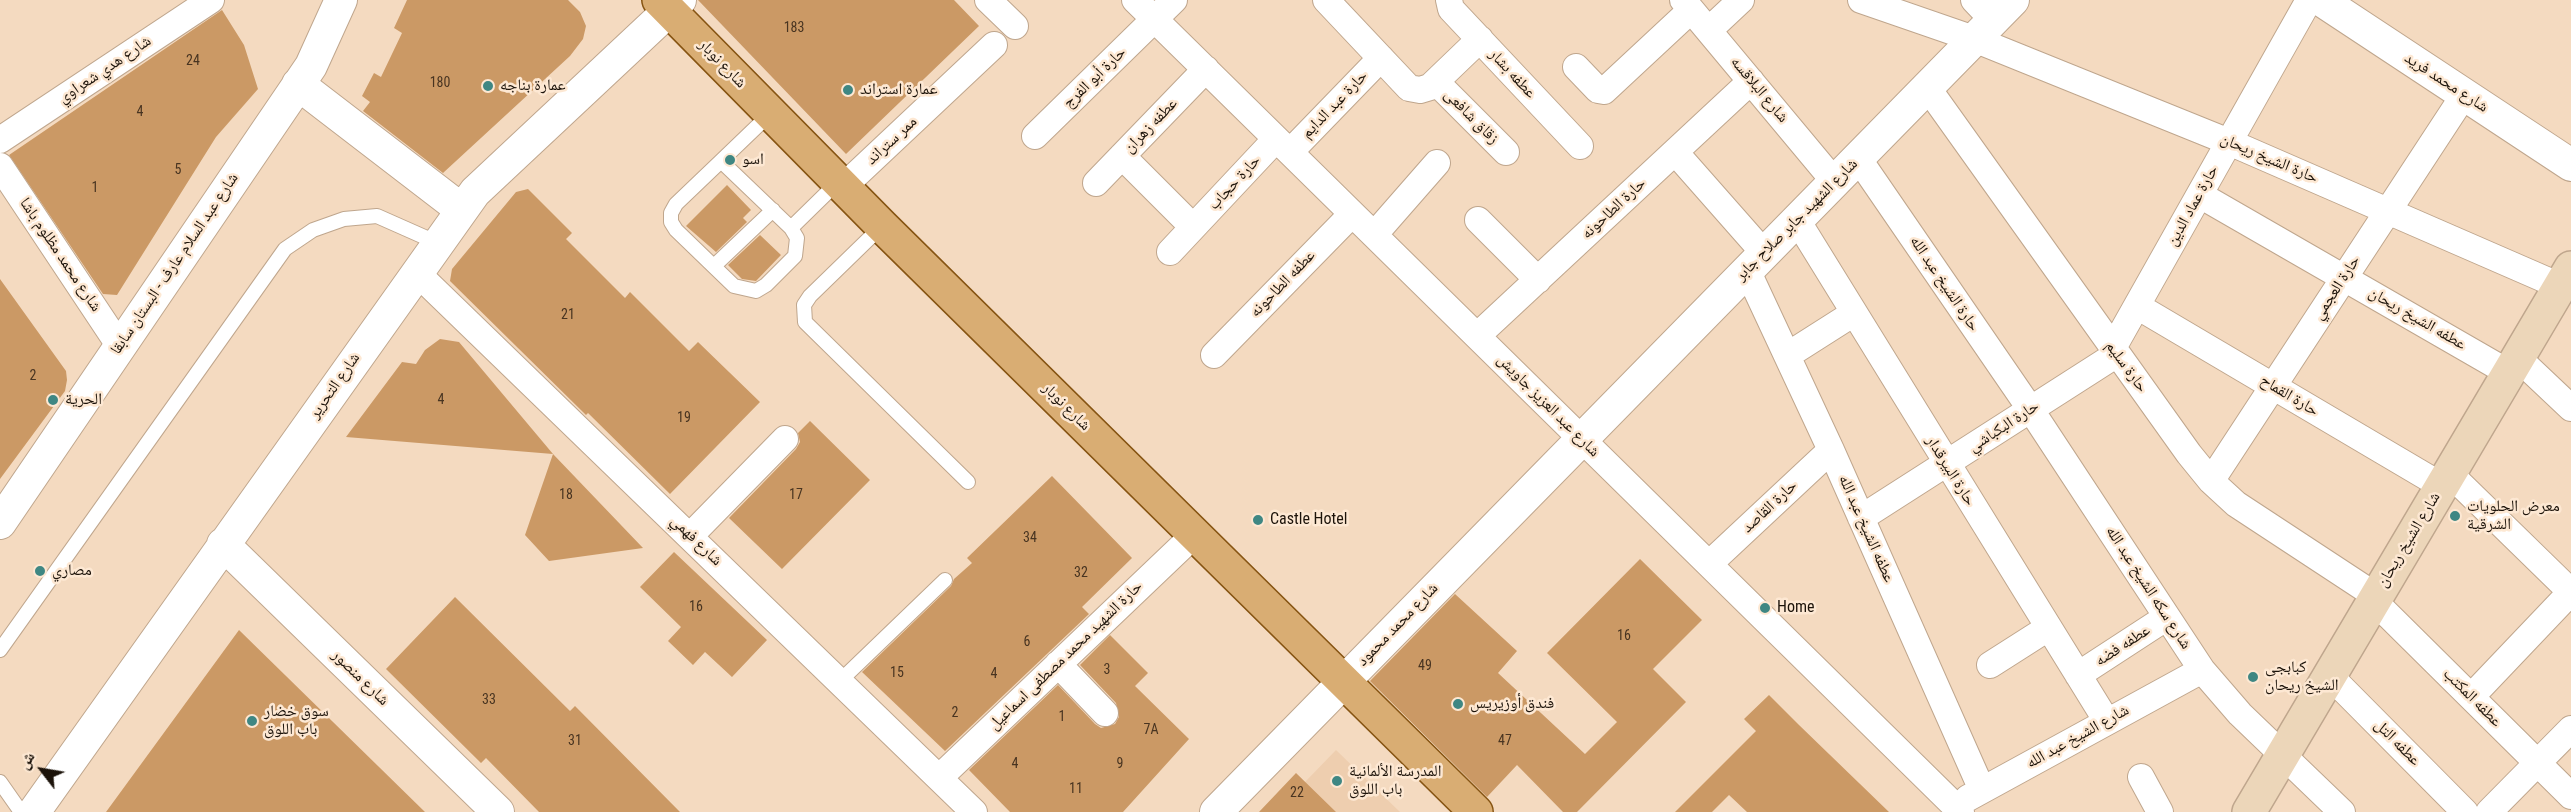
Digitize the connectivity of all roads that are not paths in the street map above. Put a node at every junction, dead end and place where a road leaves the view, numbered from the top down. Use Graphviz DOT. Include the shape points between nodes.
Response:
graph roads {
  1 [pos="211,0"];
  2 [pos="341,0"];
  3 [pos="988,0"];
  4 [pos="1135,0"];
  5 [pos="1174,0"];
  6 [pos="1326,0"];
  7 [pos="1449,0"];
  8 [pos="1741,0"];
  9 [pos="1861,0"];
  10 [pos="2309,0"];
  11 [pos="2321,0"];
  12 [pos="670,3"];
  13 [pos="1687,5"];
  14 [pos="1989,15"];
  15 [pos="1155,19"];
  16 [pos="1015,26"];
  17 [pos="1709,30"];
  18 [pos="1479,39"];
  19 [pos="994,45"];
  20 [pos="1381,58"];
  21 [pos="1576,67"];
  22 [pos="1206,69"];
  23 [pos="1751,81"];
  24 [pos="1436,82"];
  25 [pos="298,84"];
  26 [pos="1927,87"];
  27 [pos="2464,95"];
  28 [pos="771,113"];
  29 [pos="1035,136"];
  30 [pos="0,140"];
  31 [pos="2229,142"];
  32 [pos="1283,146"];
  33 [pos="1580,146"];
  34 [pos="1506,152"];
  35 [pos="1675,152"];
  36 [pos="1122,156"];
  37 [pos="1858,158"];
  38 [pos="721,161"];
  39 [pos="1437,163"];
  40 [pos="2571,165"];
  41 [pos="0,166"];
  42 [pos="1834,181"];
  43 [pos="1096,183"];
  44 [pos="840,184"];
  45 [pos="2200,195"];
  46 [pos="462,210"];
  47 [pos="773,210"];
  48 [pos="2388,211"];
  49 [pos="1352,214"];
  50 [pos="1478,220"];
  51 [pos="1797,220"];
  52 [pos="882,226"];
  53 [pos="1193,227"];
  54 [pos="791,228"];
  55 [pos="1374,235"];
  56 [pos="438,243"];
  57 [pos="1170,252"];
  58 [pos="1755,262"];
  59 [pos="714,266"];
  60 [pos="416,272"];
  61 [pos="2345,276"];
  62 [pos="2566,277"];
  63 [pos="1538,280"];
  64 [pos="2137,306"];
  65 [pos="1854,313"];
  66 [pos="1477,336"];
  67 [pos="119,345"];
  68 [pos="2115,351"];
  69 [pos="1214,355"];
  70 [pos="1788,355"];
  71 [pos="2513,365"];
  72 [pos="2273,386"];
  73 [pos="2571,408"];
  74 [pos="2031,410"];
  75 [pos="1581,439"];
  76 [pos="785,440"];
  77 [pos="1831,450"];
  78 [pos="1946,465"];
  79 [pos="2445,479"];
  80 [pos="2211,481"];
  81 [pos="968,482"];
  82 [pos="1861,518"];
  83 [pos="0,523"];
  84 [pos="1195,534"];
  85 [pos="691,535"];
  86 [pos="223,544"];
  87 [pos="1709,564"];
  88 [pos="945,580"];
  89 [pos="2571,592"];
  90 [pos="2375,598"];
  91 [pos="2167,617"];
  92 [pos="2048,628"];
  93 [pos="0,650"];
  94 [pos="1058,664"];
  95 [pos="1990,665"];
  96 [pos="2202,670"];
  97 [pos="2078,675"];
  98 [pos="2329,675"];
  99 [pos="841,680"];
  100 [pos="1343,681"];
  101 [pos="2471,697"];
  102 [pos="1104,713"];
  103 [pos="2106,720"];
  104 [pos="2571,729"];
  105 [pos="2282,754"];
  106 [pos="2538,762"];
  107 [pos="2141,777"];
  108 [pos="939,778"];
  109 [pos="0,782"];
  110 [pos="1982,790"];
  111 [pos="2571,796"];
  112 [pos="38,809"];
  113 [pos="1958,809"];
  114 [pos="498,812"];
  115 [pos="974,812"];
  116 [pos="1216,812"];
  117 [pos="1476,812"];
  118 [pos="2160,812"];
  119 [pos="2249,812"];
  120 [pos="2342,812"];
  121 [pos="2465,812"];
  122 [pos="2489,812"];
  1 -- 30 [label="street, شارع هدي شعراوي"];
  2 -- 25 [label="street, شارع عبد السلام عارف - البستان سابقا" via="311,66"];
  3 -- 16 [label="street"];
  4 -- 15 [label="street, شارع عبد العزيز جاويش"];
  5 -- 15 [label="street, حارة أبو الفرج"];
  6 -- 20 [label="street"];
  7 -- 18 [label="street, عطفه بشار" via="1451,9"];
  8 -- 17 [label="street"];
  9 -- 14 [label="street, حارة الشيخ ريحان"];
  10 -- 31 [label="street, حارة عماد الدين"];
  11 -- 27 [label="street, شارع محمد فريد"];
  12 -- 28 [label="main road, شارع نوبار"];
  12 -- 46 [label="street, شارع التحرير" via="499,168"];
  13 -- 17 [label="street, شارع البلاقسه"];
  13 -- 21 [label="street" via="1604,91 1598,90"];
  14 -- 26 [label="street, شارع الشهيد جابر صلاح جابر"];
  14 -- 31 [label="street, حارة الشيخ ريحان"];
  15 -- 22 [label="street, شارع عبد العزيز جاويش"];
  15 -- 29 [label="street, حارة أبو الفرج"];
  17 -- 23 [label="street, شارع البلاقسه"];
  18 -- 24 [label="street"];
  18 -- 33 [label="street, عطفه بشار"];
  19 -- 44 [label="street, ممر ستراند"];
  20 -- 24 [label="street" via="1409,88 1420,90"];
  20 -- 32 [label="street, حارة عبد الدايم"];
  22 -- 32 [label="street, شارع عبد العزيز جاويش"];
  22 -- 36 [label="street, عطفه زهران"];
  23 -- 35 [label="street, حارة الطاحونه"];
  23 -- 42 [label="street, شارع البلاقسه"];
  24 -- 34 [label="street, زقاق شافعى"];
  25 -- 46 [label="street"];
  25 -- 67 [label="street, شارع عبد السلام عارف - البستان سابقا"];
  26 -- 37 [label="street, شارع الشهيد جابر صلاح جابر"];
  26 -- 68 [label="street, حارة سليم"];
  27 -- 40 [label="street, شارع محمد فريد"];
  27 -- 48 [label="street, حارة العجمي"];
  28 -- 38 [label="lane"];
  28 -- 44 [label="main road, شارع نوبار"];
  31 -- 45 [label="street, حارة عماد الدين"];
  31 -- 48 [label="street, حارة الشيخ ريحان"];
  32 -- 49 [label="street, شارع عبد العزيز جاويش"];
  32 -- 53 [label="street, حارة حجاب"];
  35 -- 58 [label="street, عطفه الشيخ عبد الله"];
  35 -- 63 [label="street, حارة الطاحونه"];
  36 -- 43 [label="street, عطفه زهران"];
  36 -- 53 [label="street"];
  37 -- 42 [label="street, شارع الشهيد جابر صلاح جابر"];
  37 -- 74 [label="street, حارة الشيخ عبد الله"];
  38 -- 47 [label="lane"];
  38 -- 59 [label="lane" via="671,213 676,230"];
  39 -- 55 [label="street"];
  41 -- 67 [label="street, شارع محمد مظلوم باشا"];
  42 -- 51 [label="street, شارع الشهيد جابر صلاح جابر"];
  44 -- 52 [label="main road, شارع نوبار"];
  44 -- 54 [label="lane"];
  45 -- 61 [label="street, عطفه الشيخ ريحان"];
  45 -- 64 [label="street, حارة عماد الدين"];
  46 -- 56 [label="street, شارع التحرير"];
  47 -- 54 [label="lane"];
  47 -- 59 [label="lane"];
  48 -- 61 [label="street, حارة العجمي"];
  48 -- 62 [label="street, حارة الشيخ ريحان"];
  49 -- 55 [label="street, شارع عبد العزيز جاويش"];
  49 -- 69 [label="street, عطفه الطاحونه"];
  50 -- 63 [label="street"];
  51 -- 58 [label="street, شارع الشهيد جابر صلاح جابر"];
  51 -- 65 [label="street, حارة البيرقدار"];
  52 -- 81 [label="lane" via="810,296 804,305 805,322"];
  52 -- 84 [label="main road, شارع نوبار"];
  53 -- 57 [label="street, حارة حجاب"];
  54 -- 59 [label="lane" via="798,246 795,256 756,291 734,286"];
  55 -- 66 [label="street, شارع عبد العزيز جاويش"];
  56 -- 60 [label="street, شارع التحرير"];
  56 -- 93 [label="lane" via="377,216 344,219 313,230 285,249"];
  58 -- 70 [label="street, عطفه الشيخ عبد الله"];
  58 -- 75 [label="street, شارع الشهيد جابر صلاح جابر"];
  60 -- 85 [label="street, شارع فهمي"];
  60 -- 86 [label="street, شارع التحرير"];
  61 -- 71 [label="street, عطفه الشيخ ريحان"];
  61 -- 72 [label="street, حارة العجمي"];
  62 -- 71 [label="main road, شارع الشيخ ريحان"];
  63 -- 66 [label="street, حارة الطاحونه"];
  64 -- 68 [label="street, حارة عماد الدين"];
  64 -- 72 [label="street, حارة القماح"];
  65 -- 70 [label="street"];
  65 -- 78 [label="street, حارة البيرقدار"];
  66 -- 75 [label="street, شارع عبد العزيز جاويش"];
  67 -- 83 [label="street, شارع عبد السلام عارف - البستان سابقا"];
  68 -- 74 [label="street, حارة البكباشي"];
  68 -- 80 [label="street, حارة سليم"];
  70 -- 77 [label="street, عطفه الشيخ عبد الله"];
  71 -- 73 [label="street, عطفه الشيخ ريحان"];
  71 -- 79 [label="main road, شارع الشيخ ريحان"];
  72 -- 79 [label="street, حارة القماح"];
  72 -- 80 [label="street, حارة العجمي"];
  74 -- 78 [label="street, حارة البكباشي"];
  74 -- 91 [label="street, شارع سكه الشيخ عبد الله"];
  75 -- 87 [label="street, شارع عبد العزيز جاويش"];
  75 -- 100 [label="street, شارع محمد محمود"];
  76 -- 85 [label="street"];
  77 -- 82 [label="street, عطفه الشيخ عبد الله"];
  77 -- 87 [label="street, حارة القاصد"];
  78 -- 82 [label="street, حارة البكباشي"];
  78 -- 92 [label="street, حارة البيرقدار"];
  79 -- 89 [label="street, حارة القماح"];
  79 -- 90 [label="main road, شارع الشيخ ريحان"];
  80 -- 90 [label="street, حارة سليم" via="2255,518"];
  82 -- 110 [label="street, عطفه الشيخ عبد الله"];
  84 -- 94 [label="street, حارة الشهيد محمد مصطفى اسماعيل"];
  84 -- 100 [label="main road, شارع نوبار"];
  85 -- 99 [label="street, شارع فهمي"];
  86 -- 112 [label="street, شارع التحرير"];
  86 -- 114 [label="street, شارع منصور"];
  87 -- 113 [label="street, شارع عبد العزيز جاويش"];
  88 -- 99 [label="lane"];
  89 -- 101 [label="street"];
  90 -- 98 [label="main road, شارع الشيخ ريحان"];
  90 -- 101 [label="street, عطفه المكتب"];
  91 -- 96 [label="street, شارع سكه الشيخ عبد الله"];
  91 -- 97 [label="street, عطفه فضه"];
  92 -- 95 [label="street"];
  92 -- 97 [label="street, حارة البيرقدار"];
  94 -- 102 [label="street"];
  94 -- 108 [label="street, حارة الشهيد محمد مصطفى اسماعيل"];
  96 -- 103 [label="street, شارع الشيخ عبد الله"];
  96 -- 105 [label="street, شارع سكه الشيخ عبد الله"];
  97 -- 103 [label="street, حارة البيرقدار"];
  98 -- 105 [label="main road, شارع الشيخ ريحان"];
  98 -- 121 [label="street, عطفه التل"];
  99 -- 108 [label="street, شارع فهمي"];
  100 -- 116 [label="street, شارع محمد محمود"];
  100 -- 117 [label="main road, شارع نوبار"];
  101 -- 106 [label="street, عطفه المكتب"];
  103 -- 110 [label="street, شارع الشيخ عبد الله"];
  104 -- 106 [label="street"];
  105 -- 119 [label="main road, شارع الشيخ ريحان"];
  105 -- 120 [label="street, شارع سكه الشيخ عبد الله"];
  106 -- 111 [label="street, عطفه المكتب"];
  106 -- 122 [label="street"];
  107 -- 118 [label="street"];
  108 -- 115 [label="street, شارع فهمي"];
  109 -- 112 [label="lane"];
  110 -- 113 [label="street, شارع الشيخ عبد الله"];
}
